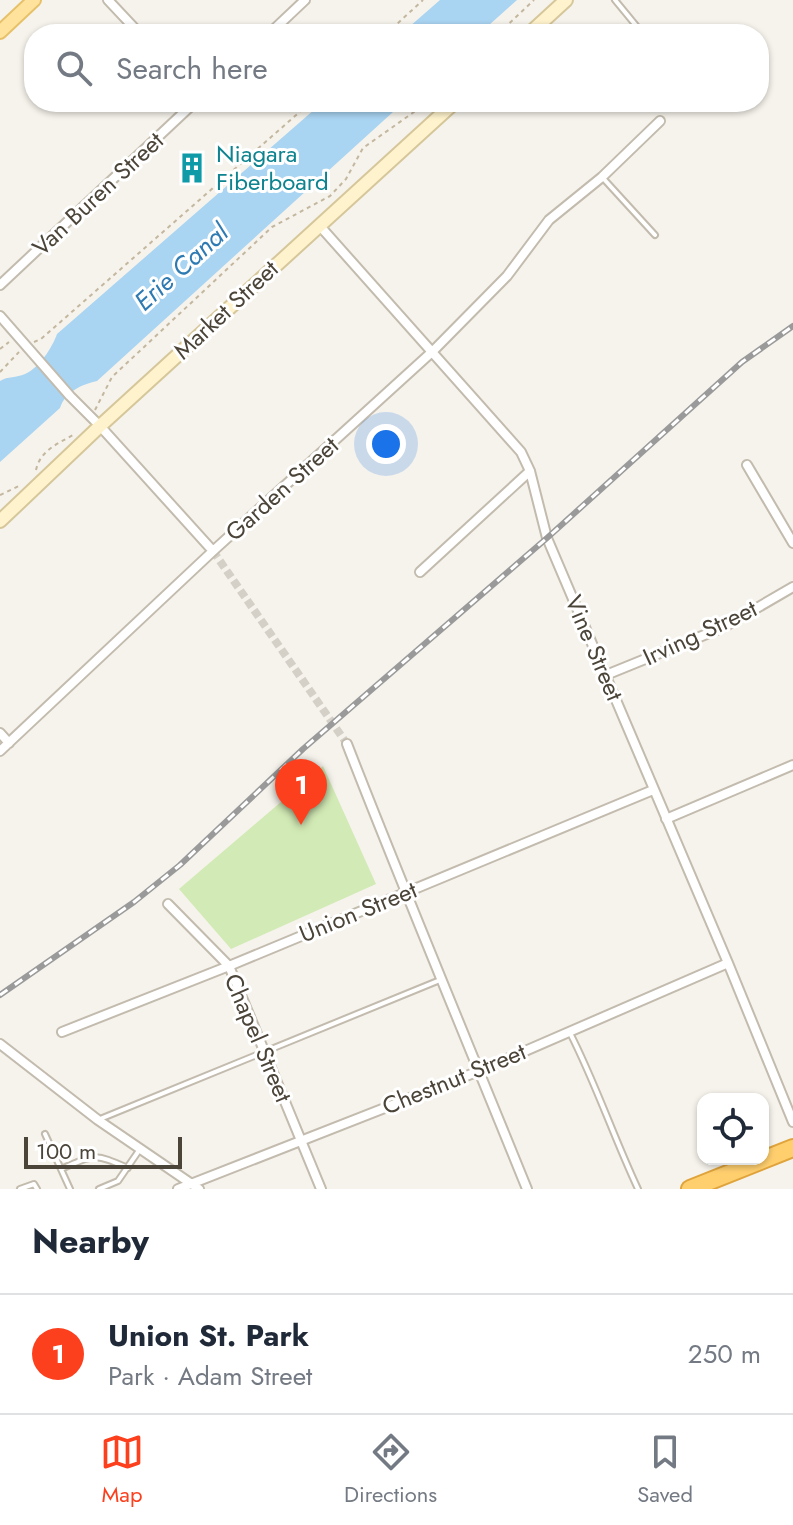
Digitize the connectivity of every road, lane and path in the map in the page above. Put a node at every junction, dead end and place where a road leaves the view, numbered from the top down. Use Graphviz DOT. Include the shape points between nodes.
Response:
graph roads {
  1 [pos="34,0"];
  2 [pos="108,0"];
  3 [pos="305,0"];
  4 [pos="423,0"];
  5 [pos="534,0"];
  6 [pos="566,0"];
  7 [pos="615,0"];
  8 [pos="131,24"];
  9 [pos="280,24"];
  10 [pos="397,24"];
  11 [pos="509,24"];
  12 [pos="541,24"];
  13 [pos="635,24"];
  14 [pos="0,32"];
  15 [pos="184,112"];
  16 [pos="300,112"];
  17 [pos="414,112"];
  18 [pos="444,112"];
  19 [pos="660,121"];
  20 [pos="602,177"];
  21 [pos="319,225"];
  22 [pos="655,235"];
  23 [pos="0,285"];
  24 [pos="0,316"];
  25 [pos="17,337"];
  26 [pos="41,339"];
  27 [pos="26,346"];
  28 [pos="0,349"];
  29 [pos="433,351"];
  30 [pos="0,372"];
  31 [pos="96,421"];
  32 [pos="747,465"];
  33 [pos="530,471"];
  34 [pos="35,473"];
  35 [pos="25,483"];
  36 [pos="0,495"];
  37 [pos="0,521"];
  38 [pos="793,543"];
  39 [pos="213,551"];
  40 [pos="420,572"];
  41 [pos="793,587"];
  42 [pos="606,675"];
  43 [pos="0,733"];
  44 [pos="9,743"];
  45 [pos="347,744"];
  46 [pos="0,751"];
  47 [pos="793,765"];
  48 [pos="653,790"];
  49 [pos="666,819"];
  50 [pos="405,893"];
  51 [pos="168,904"];
  52 [pos="728,963"];
  53 [pos="229,966"];
  54 [pos="442,979"];
  55 [pos="569,1031"];
  56 [pos="62,1032"];
  57 [pos="0,1044"];
  58 [pos="265,1052"];
  59 [pos="479,1071"];
  60 [pos="98,1120"];
  61 [pos="793,1122"];
  62 [pos="45,1134"];
  63 [pos="302,1141"];
  64 [pos="793,1148"];
  65 [pos="140,1149"];
  66 [pos="128,1168"];
  67 [pos="61,1169"];
  68 [pos="195,1186"];
  69 [pos="20,1189"];
  70 [pos="37,1189"];
  71 [pos="70,1189"];
  72 [pos="99,1189"];
  73 [pos="178,1189"];
  74 [pos="321,1189"];
  75 [pos="527,1189"];
  76 [pos="638,1189"];
  77 [pos="690,1189"];
  1 -- 14 [label="main road"];
  2 -- 8 [label="street"];
  3 -- 9 [label="street"];
  4 -- 10 [label="path"];
  5 -- 11 [label="path"];
  6 -- 12 [label="street"];
  7 -- 13 [label="lane"];
  15 -- 23 [label="street, Van Buren Street"];
  16 -- 26 [label="path"];
  17 -- 31 [label="path" via="363,148 330,196 272,227 112,377"];
  18 -- 21 [label="street, Market Street"];
  19 -- 20 [label="street, Garden Street"];
  20 -- 22 [label="lane"];
  20 -- 29 [label="street, Garden Street" via="549,220 507,276"];
  21 -- 29 [label="street, Vine Street"];
  21 -- 31 [label="street, Market Street"];
  24 -- 25 [label="street"];
  25 -- 27 [label="street"];
  25 -- 28 [label="path"];
  27 -- 30 [label="path"];
  27 -- 31 [label="street"];
  29 -- 33 [label="street, Vine Street" via="521,452"];
  29 -- 39 [label="street, Garden Street"];
  31 -- 34 [label="path" via="84,421 81,430 52,447 38,459"];
  31 -- 37 [label="street, Market Street"];
  31 -- 39 [label="street"];
  32 -- 38 [label="street"];
  33 -- 40 [label="street"];
  33 -- 42 [label="street, Vine Street" via="547,538"];
  35 -- 36 [label="path"];
  39 -- 44 [label="street, Garden Street"];
  41 -- 42 [label="street, Irving Street" via="724,627"];
  42 -- 48 [label="street, Vine Street"];
  43 -- 44 [label="street"];
  44 -- 46 [label="street, Garden Street"];
  45 -- 50 [label="street"];
  47 -- 49 [label="street"];
  48 -- 49 [label="street, Vine Street"];
  48 -- 50 [label="street, Union Street"];
  49 -- 52 [label="street, Vine Street"];
  50 -- 53 [label="street, Union Street"];
  50 -- 54 [label="street"];
  51 -- 53 [label="street, Chapel Street"];
  52 -- 55 [label="street, Chestnut Street"];
  52 -- 61 [label="street, Vine Street"];
  53 -- 56 [label="street, Union Street"];
  53 -- 58 [label="street, Chapel Street"];
  54 -- 58 [label="lane"];
  54 -- 59 [label="street"];
  55 -- 59 [label="street, Chestnut Street"];
  55 -- 76 [label="lane"];
  57 -- 60 [label="street"];
  58 -- 60 [label="lane"];
  58 -- 63 [label="street, Chapel Street"];
  59 -- 63 [label="street, Chestnut Street"];
  59 -- 75 [label="street"];
  60 -- 65 [label="street"];
  62 -- 67 [label="lane"];
  63 -- 68 [label="street, Chestnut Street"];
  63 -- 74 [label="street, Chapel Street"];
  64 -- 77 [label="highway"];
  65 -- 66 [label="lane"];
  65 -- 68 [label="street"];
  66 -- 67 [label="lane" via="92,1156"];
  66 -- 72 [label="lane" via="118,1181"];
  67 -- 71 [label="lane"];
  68 -- 73 [label="street, Chestnut Street"];
  69 -- 70 [label="lane" via="34,1184"];
}
